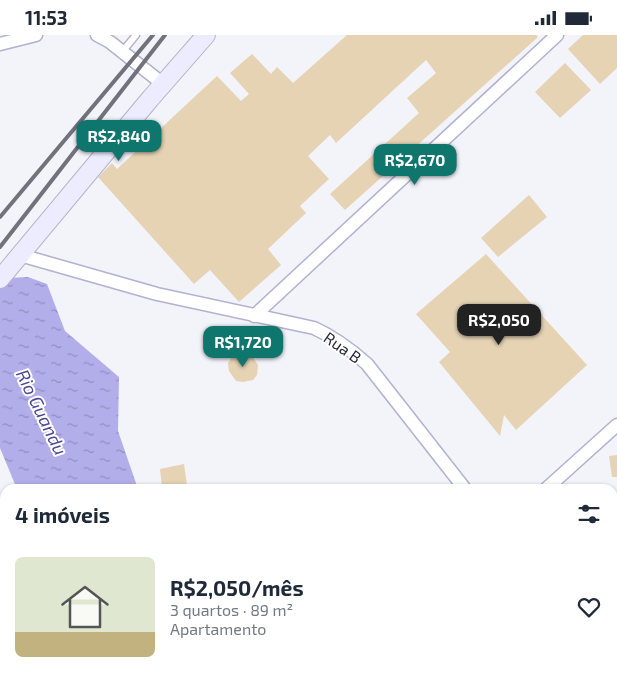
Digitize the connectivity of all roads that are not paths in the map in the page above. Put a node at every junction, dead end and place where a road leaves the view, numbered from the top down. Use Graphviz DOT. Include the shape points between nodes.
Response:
graph roads {
  1 [pos="36,35"];
  2 [pos="97,35"];
  3 [pos="136,35"];
  4 [pos="206,35"];
  5 [pos="557,35"];
  6 [pos="0,44"];
  7 [pos="122,52"];
  8 [pos="163,83"];
  9 [pos="20,255"];
  10 [pos="4,274"];
  11 [pos="254,316"];
  12 [pos="616,426"];
  13 [pos="461,484"];
  14 [pos="552,484"];
  1 -- 6 [label="street"];
  2 -- 7 [label="street"];
  3 -- 7 [label="lane"];
  4 -- 8 [label="street"];
  5 -- 11 [label="street"];
  7 -- 8 [label="street"];
  8 -- 9 [label="street"];
  9 -- 10 [label="street"];
  9 -- 11 [label="street, Rua B" via="157,294"];
  11 -- 13 [label="street, Rua B" via="314,328 349,348 366,364"];
  12 -- 14 [label="street"];
}
